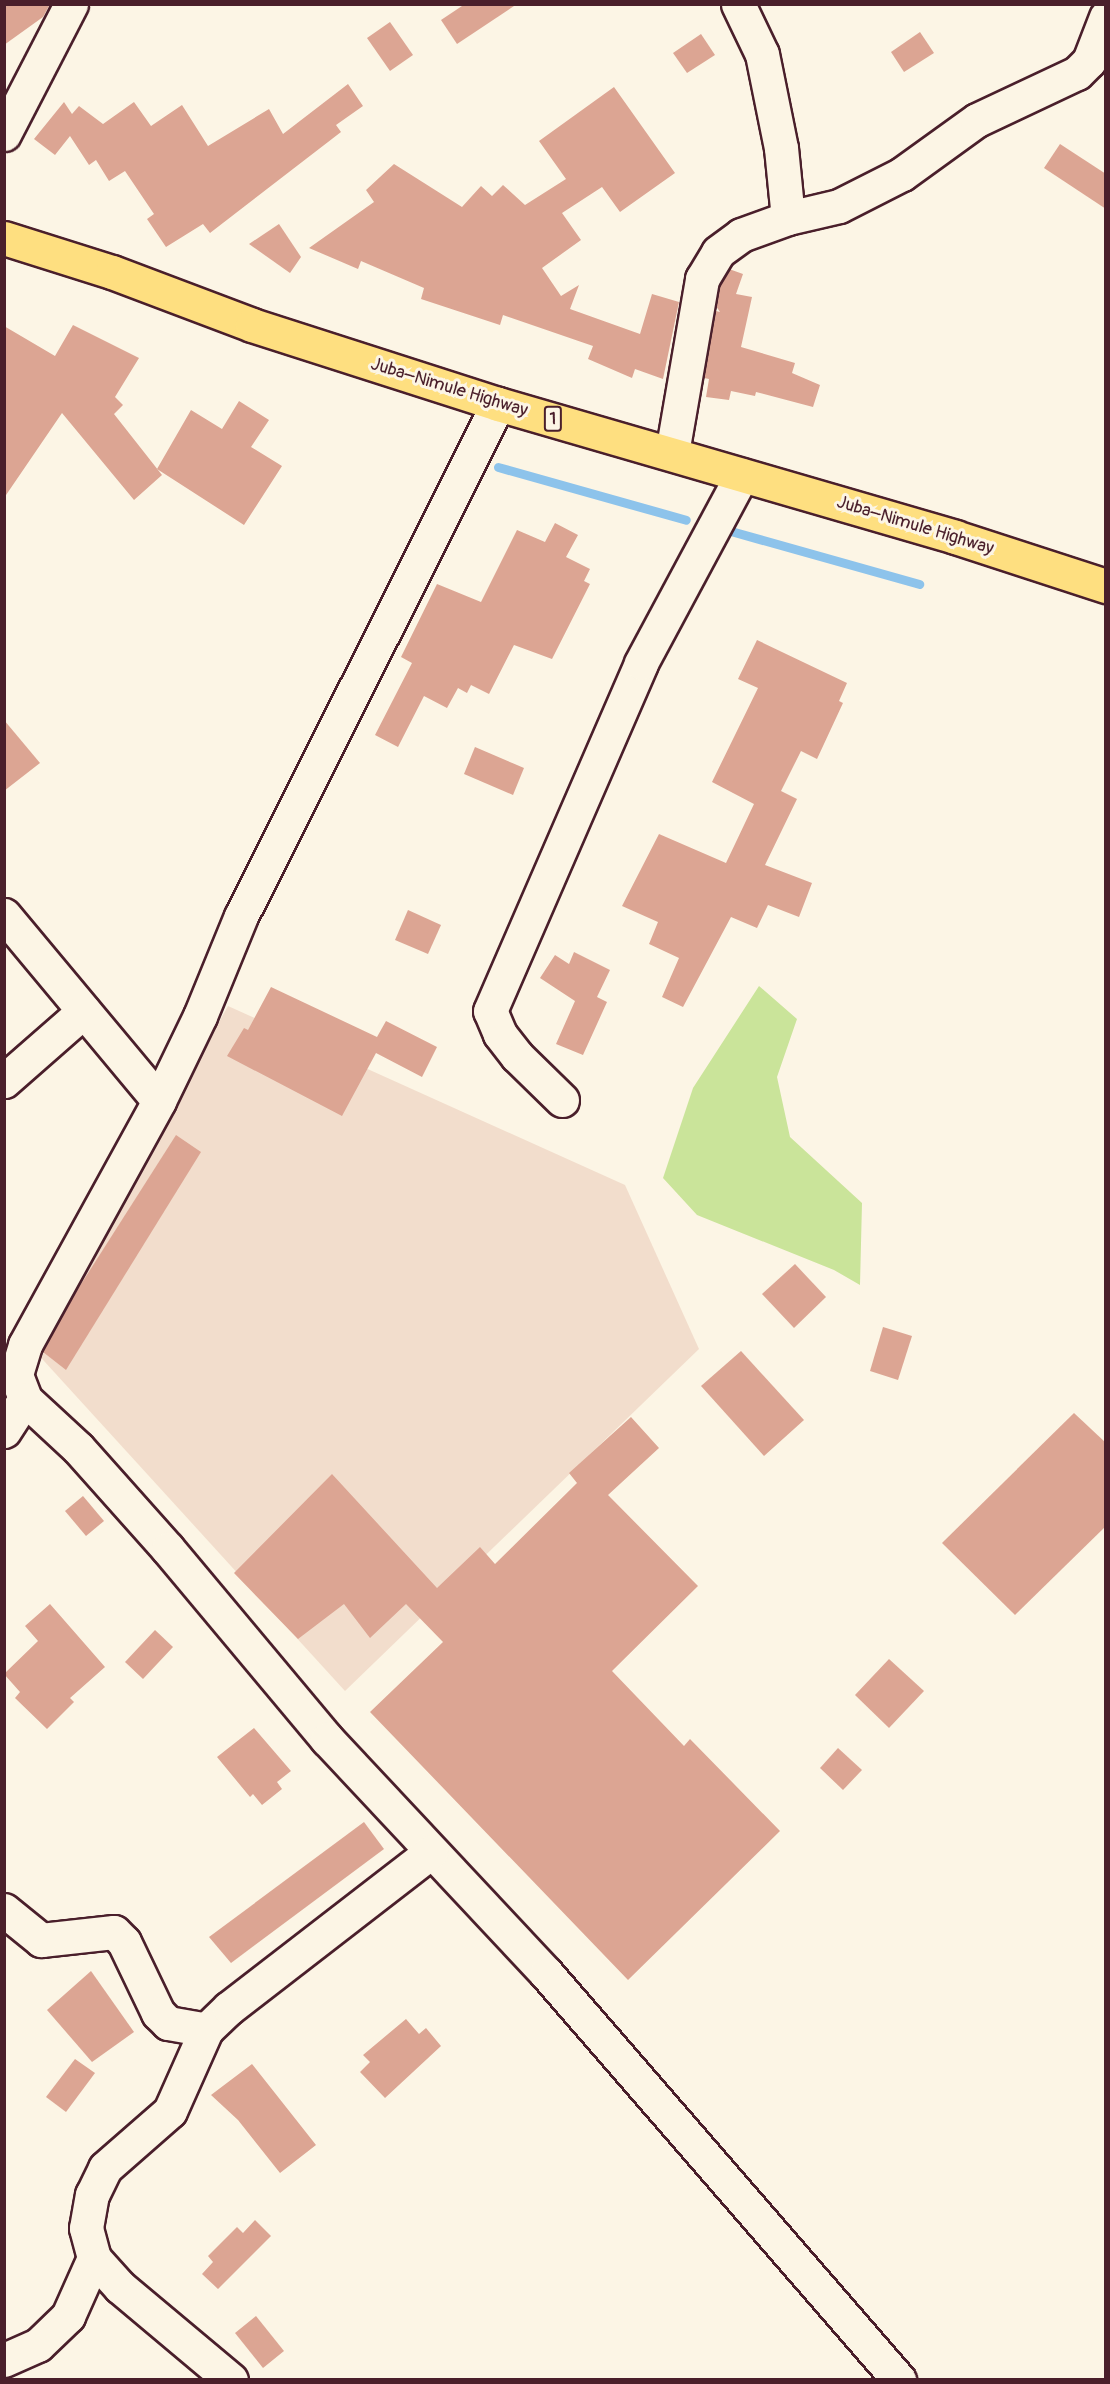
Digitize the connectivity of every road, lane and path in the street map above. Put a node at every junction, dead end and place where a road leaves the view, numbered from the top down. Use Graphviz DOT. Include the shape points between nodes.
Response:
graph roads {
  1 [pos="71,4"];
  2 [pos="738,4"];
  3 [pos="1106,17"];
  4 [pos="4,134"];
  5 [pos="788,218"];
  6 [pos="4,237"];
  7 [pos="498,404"];
  8 [pos="672,453"];
  9 [pos="742,475"];
  10 [pos="1106,586"];
  11 [pos="4,915"];
  12 [pos="84,1011"];
  13 [pos="4,1081"];
  14 [pos="562,1100"];
  15 [pos="159,1101"];
  16 [pos="15,1384"];
  17 [pos="4,1431"];
  18 [pos="431,1852"];
  19 [pos="4,1910"];
  20 [pos="206,2031"];
  21 [pos="94,2258"];
  22 [pos="4,2360"];
  23 [pos="231,2379"];
  24 [pos="898,2379"];
  1 -- 4 [label="street"];
  2 -- 5 [label="street" via="762,54 781,148"];
  3 -- 5 [label="street" via="1089,61 1077,73 977,120 902,174 849,201"];
  5 -- 8 [label="street" via="741,236 718,252 702,279"];
  6 -- 7 [label="main road, Juba–Nimule Highway / 1" via="112,272 252,325"];
  7 -- 8 [label="main road, Juba–Nimule Highway / 1"];
  7 -- 15 [label="street" via="241,916 200,1016"];
  8 -- 9 [label="main road, Juba–Nimule Highway / 1"];
  9 -- 10 [label="main road, Juba–Nimule Highway / 1"];
  9 -- 14 [label="street" via="641,663 537,895 490,1011 500,1034 517,1056"];
  11 -- 12 [label="street"];
  12 -- 13 [label="street"];
  12 -- 15 [label="street"];
  15 -- 16 [label="street" via="25,1345"];
  16 -- 17 [label="street"];
  16 -- 18 [label="street" via="78,1448 327,1739"];
  18 -- 20 [label="street" via="247,1993"];
  18 -- 24 [label="street" via="670,2113"];
  19 -- 20 [label="street" via="40,1940 114,1932 124,1942 158,2013 168,2023"];
  20 -- 21 [label="street" via="170,2111 105,2168 92,2195 86,2228"];
  21 -- 22 [label="street" via="68,2316 38,2344"];
  21 -- 23 [label="street" via="120,2287"];
}
